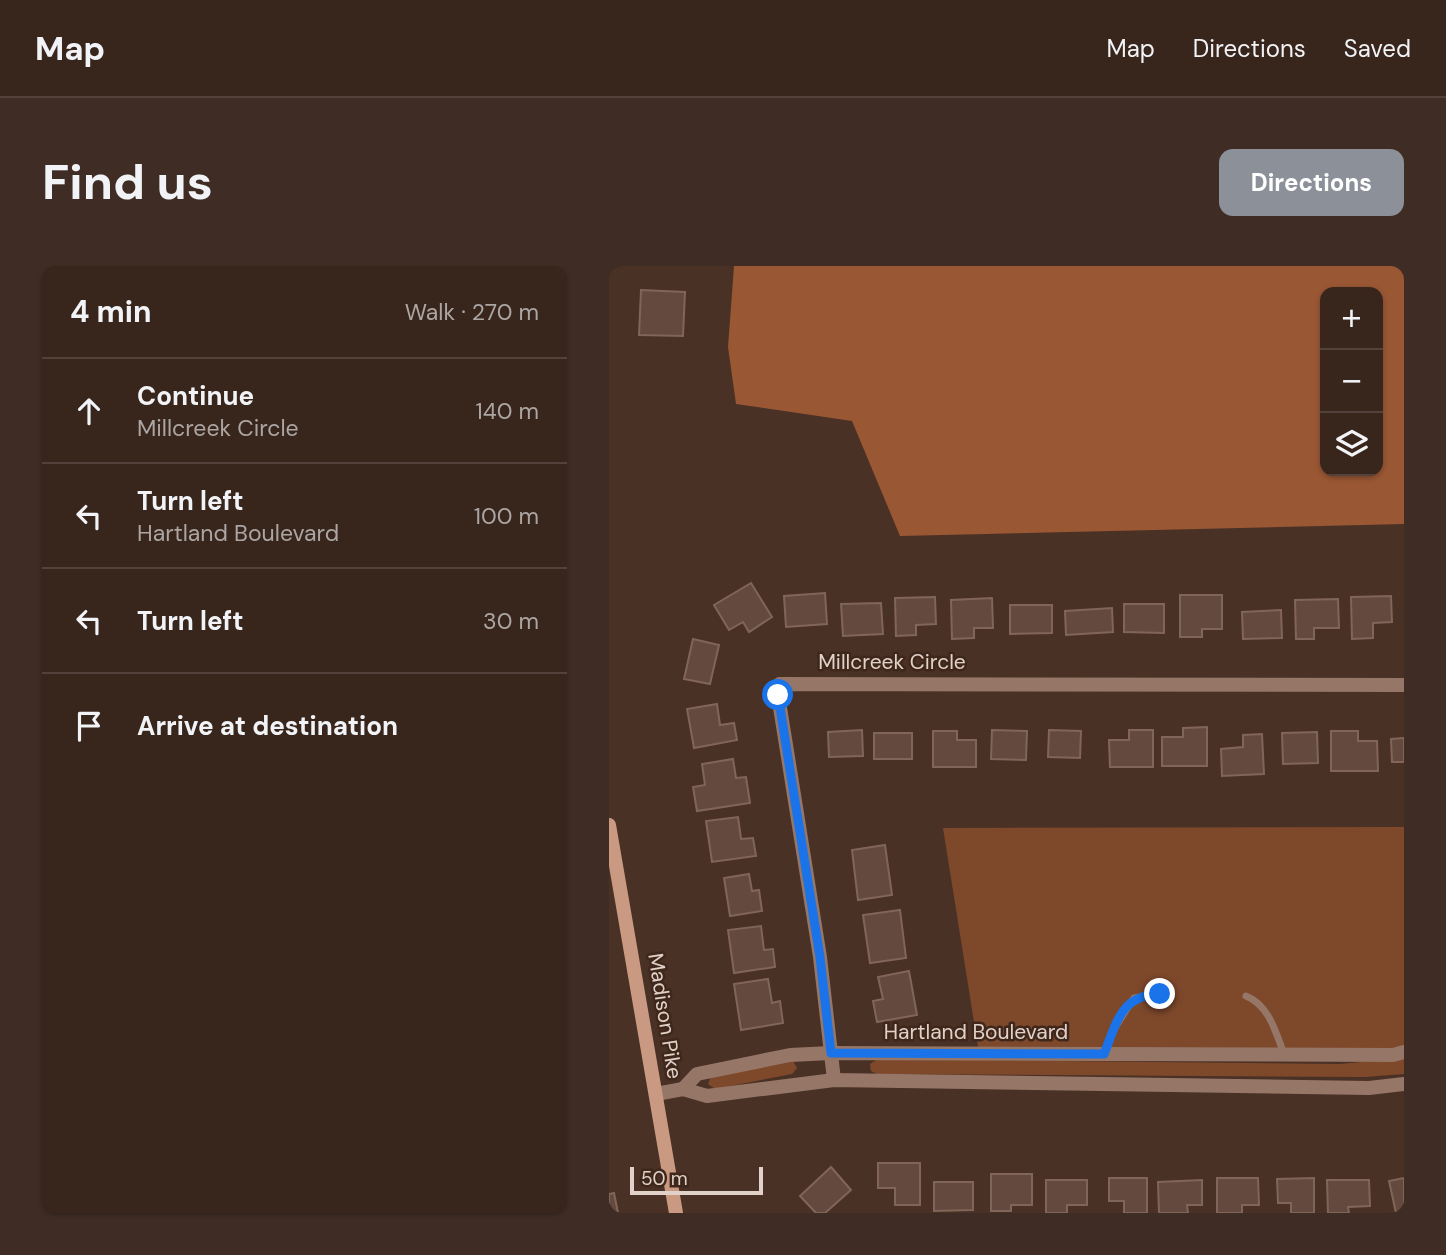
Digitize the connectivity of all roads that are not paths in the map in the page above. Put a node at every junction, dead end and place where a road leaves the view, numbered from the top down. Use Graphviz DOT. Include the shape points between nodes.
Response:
graph roads {
  1 [pos="1404,685"];
  2 [pos="609,825"];
  3 [pos="1160,994"];
  4 [pos="1246,996"];
  5 [pos="1404,1052"];
  6 [pos="831,1053"];
  7 [pos="1104,1054"];
  8 [pos="1284,1054"];
  9 [pos="834,1080"];
  10 [pos="1404,1084"];
  11 [pos="683,1089"];
  12 [pos="656,1094"];
  13 [pos="676,1213"];
  1 -- 6 [label="street, Millcreek Circle" via="780,684"];
  2 -- 12 [label="main road, Madison Pike"];
  3 -- 7 [label="lane" via="1142,995 1128,1006"];
  4 -- 8 [label="lane" via="1258,1002 1270,1019"];
  5 -- 8 [label="street, Hartland Boulevard"];
  6 -- 7 [label="street, Hartland Boulevard"];
  6 -- 9 [label="street, Millcreek Circle"];
  6 -- 11 [label="street, Hartland Boulevard" via="790,1055 697,1074"];
  7 -- 8 [label="street, Hartland Boulevard"];
  9 -- 10 [label="street, Hartland Boulevard" via="1369,1088"];
  9 -- 11 [label="street, Hartland Boulevard" via="707,1096"];
  11 -- 12 [label="street, Hartland Boulevard"];
  12 -- 13 [label="main road, Madison Pike"];
}
